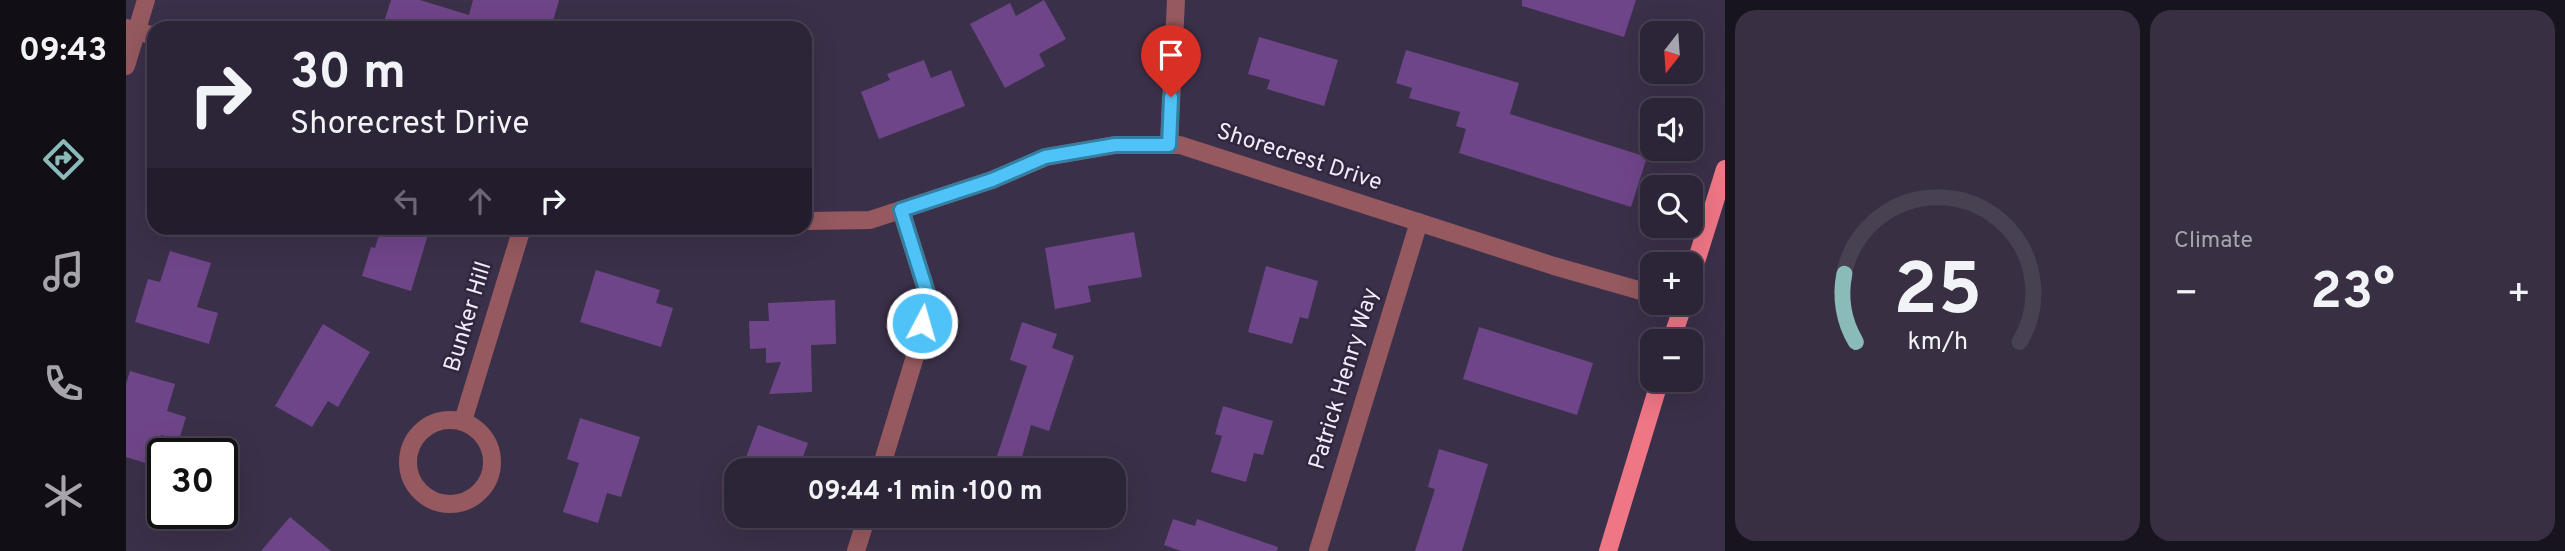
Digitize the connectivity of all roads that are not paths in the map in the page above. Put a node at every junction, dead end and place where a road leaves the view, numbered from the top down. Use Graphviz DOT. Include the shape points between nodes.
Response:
graph roads {
  1 [pos="146,0"];
  2 [pos="1177,0"];
  3 [pos="139,31"];
  4 [pos="126,66"];
  5 [pos="1169,145"];
  6 [pos="1725,169"];
  7 [pos="901,210"];
  8 [pos="812,221"];
  9 [pos="1419,222"];
  10 [pos="520,235"];
  11 [pos="1699,252"];
  12 [pos="1640,291"];
  13 [pos="1656,392"];
  14 [pos="463,421"];
  15 [pos="884,458"];
  16 [pos="863,528"];
  17 [pos="856,551"];
  18 [pos="1318,551"];
  19 [pos="1608,551"];
  1 -- 3 [label="street"];
  2 -- 5 [label="street"];
  3 -- 4 [label="street"];
  5 -- 7 [label="street, Shorecrest Drive" via="1115,145 1045,157"];
  5 -- 9 [label="street, Shorecrest Drive"];
  6 -- 11 [label="main road"];
  7 -- 8 [label="street, Shorecrest Drive" via="870,220"];
  7 -- 15 [label="street" via="928,296 917,350"];
  9 -- 12 [label="street, Shorecrest Drive"];
  9 -- 18 [label="street, Patrick Henry Way"];
  10 -- 14 [label="street, Bunker Hill"];
  13 -- 19 [label="main road"];
  14 -- 14 [label="street" via="449,419 423,429 409,453 412,481 432,500 445,504 472,498 482,489 492,464 485,438"];
  16 -- 17 [label="street"];
}
